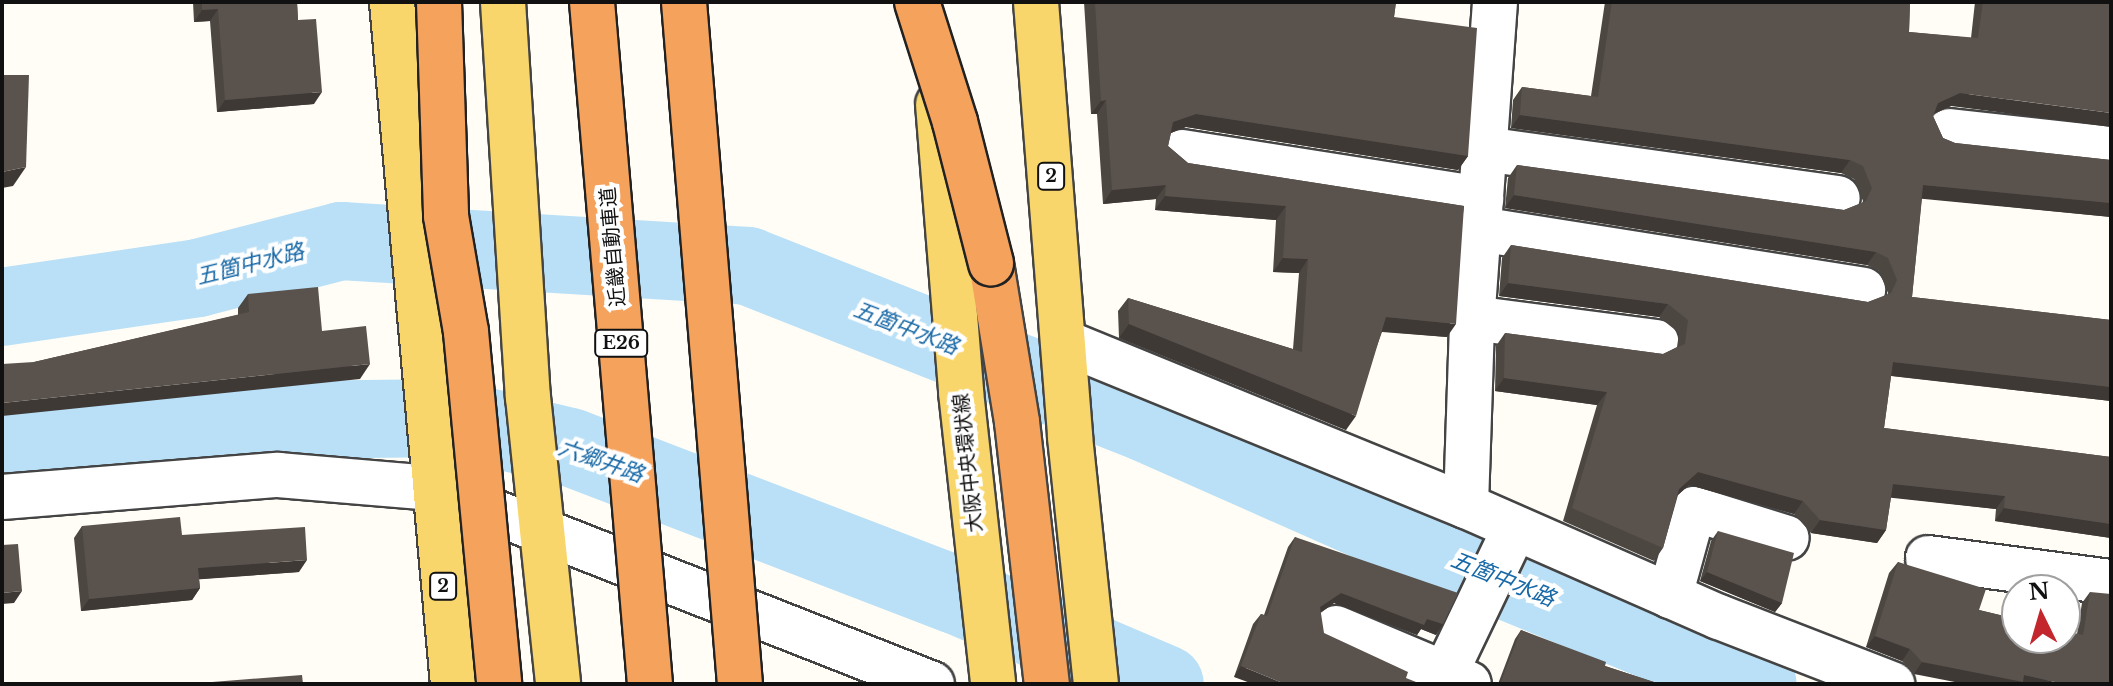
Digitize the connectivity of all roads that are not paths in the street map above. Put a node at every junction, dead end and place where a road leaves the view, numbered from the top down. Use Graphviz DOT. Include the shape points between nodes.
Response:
graph roads {
  1 [pos="392,2"];
  2 [pos="439,2"];
  3 [pos="503,2"];
  4 [pos="592,2"];
  5 [pos="684,2"];
  6 [pos="917,2"];
  7 [pos="930,2"];
  8 [pos="1036,2"];
  9 [pos="1495,2"];
  10 [pos="1949,131"];
  11 [pos="1484,149"];
  12 [pos="2111,149"];
  13 [pos="1182,152"];
  14 [pos="1838,198"];
  15 [pos="1480,214"];
  16 [pos="1863,290"];
  17 [pos="1472,318"];
  18 [pos="1656,342"];
  19 [pos="1064,346"];
  20 [pos="431,471"];
  21 [pos="2,497"];
  22 [pos="1466,506"];
  23 [pos="540,530"];
  24 [pos="1787,538"];
  25 [pos="1508,542"];
  26 [pos="1928,558"];
  27 [pos="2111,582"];
  28 [pos="1670,596"];
  29 [pos="1336,628"];
  30 [pos="991,670"];
  31 [pos="1457,679"];
  32 [pos="453,684"];
  33 [pos="499,684"];
  34 [pos="558,684"];
  35 [pos="650,684"];
  36 [pos="740,684"];
  37 [pos="932,684"];
  38 [pos="1047,684"];
  39 [pos="1096,684"];
  40 [pos="1892,684"];
  1 -- 20 [label="main road, 2"];
  2 -- 33 [label="highway, bridge" via="446,216 466,332"];
  3 -- 23 [label="main road" via="511,184"];
  4 -- 35 [label="highway, 近畿自動車道 / E26, bridge"];
  5 -- 36 [label="highway, bridge"];
  6 -- 38 [label="highway, bridge" via="991,263 1017,422"];
  7 -- 30 [label="main road, 大阪中央環状線" via="961,392"];
  8 -- 19 [label="main road, 2"];
  9 -- 11 [label="street"];
  10 -- 12 [label="street"];
  11 -- 14 [label="street"];
  11 -- 15 [label="street"];
  13 -- 15 [label="street"];
  15 -- 16 [label="street"];
  15 -- 17 [label="street"];
  17 -- 18 [label="street"];
  17 -- 22 [label="street"];
  19 -- 22 [label="street"];
  19 -- 39 [label="main road, 2"];
  20 -- 21 [label="street" via="278,475"];
  20 -- 23 [label="street"];
  20 -- 32 [label="main road, 2"];
  22 -- 25 [label="street"];
  23 -- 34 [label="main road"];
  23 -- 37 [label="street"];
  24 -- 28 [label="street" via="1694,509"];
  25 -- 28 [label="street"];
  25 -- 31 [label="street" via="1479,604"];
  26 -- 27 [label="street"];
  28 -- 40 [label="street"];
  29 -- 31 [label="street"];
}
